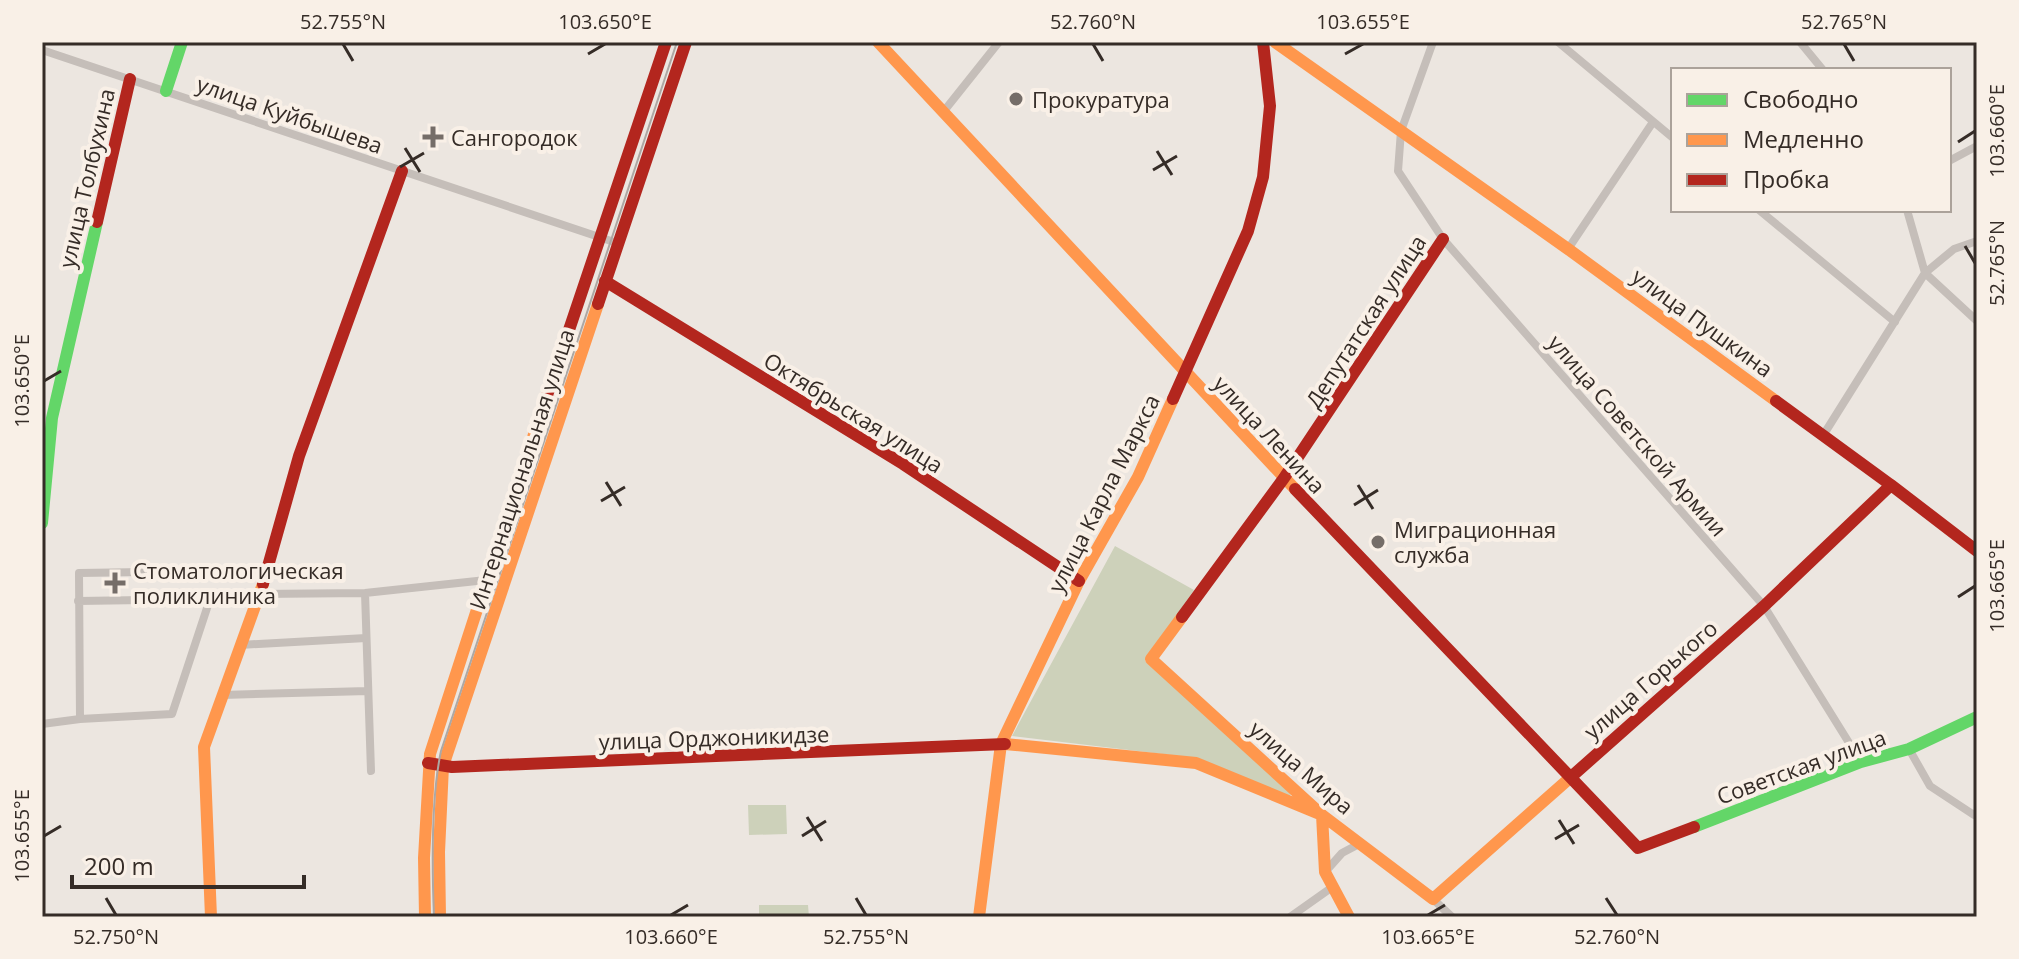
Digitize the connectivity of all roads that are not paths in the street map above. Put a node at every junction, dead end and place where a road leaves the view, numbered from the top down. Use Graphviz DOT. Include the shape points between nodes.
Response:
graph roads {
  1 [pos="182,42"];
  2 [pos="666,42"];
  3 [pos="686,42"];
  4 [pos="878,42"];
  5 [pos="999,42"];
  6 [pos="1263,42"];
  7 [pos="1275,42"];
  8 [pos="1433,42"];
  9 [pos="1558,42"];
  10 [pos="1800,42"];
  11 [pos="42,50"];
  12 [pos="1288,51"];
  13 [pos="1821,68"];
  14 [pos="130,79"];
  15 [pos="166,91"];
  16 [pos="944,111"];
  17 [pos="1653,122"];
  18 [pos="1401,131"];
  19 [pos="1671,136"];
  20 [pos="1977,146"];
  21 [pos="1951,160"];
  22 [pos="402,171"];
  23 [pos="1761,212"];
  24 [pos="1908,212"];
  25 [pos="601,238"];
  26 [pos="1443,239"];
  27 [pos="1555,240"];
  28 [pos="1977,241"];
  29 [pos="617,243"];
  30 [pos="1568,249"];
  31 [pos="1925,273"];
  32 [pos="605,281"];
  33 [pos="1977,321"];
  34 [pos="1895,322"];
  35 [pos="1185,373"];
  36 [pos="47,416"];
  37 [pos="1824,434"];
  38 [pos="1284,478"];
  39 [pos="1891,485"];
  40 [pos="42,523"];
  41 [pos="1977,551"];
  42 [pos="268,570"];
  43 [pos="486,580"];
  44 [pos="1079,581"];
  45 [pos="365,593"];
  46 [pos="259,594"];
  47 [pos="210,599"];
  48 [pos="78,601"];
  49 [pos="1764,606"];
  50 [pos="366,638"];
  51 [pos="240,645"];
  52 [pos="1151,659"];
  53 [pos="368,691"];
  54 [pos="222,695"];
  55 [pos="1977,717"];
  56 [pos="80,719"];
  57 [pos="42,724"];
  58 [pos="1001,744"];
  59 [pos="1909,749"];
  60 [pos="1861,762"];
  61 [pos="428,763"];
  62 [pos="443,766"];
  63 [pos="371,771"];
  64 [pos="1568,777"];
  65 [pos="1977,812"];
  66 [pos="1322,815"];
  67 [pos="1361,843"];
  68 [pos="1638,848"];
  69 [pos="1325,872"];
  70 [pos="1331,888"];
  71 [pos="1433,899"];
  72 [pos="211,917"];
  73 [pos="425,917"];
  74 [pos="440,917"];
  75 [pos="979,917"];
  76 [pos="1290,917"];
  77 [pos="1349,917"];
  78 [pos="1452,917"];
  1 -- 15 [label="street"];
  2 -- 25 [label="street, Интернациональная улица"];
  3 -- 29 [label="street, Интернациональная улица"];
  4 -- 16 [label="street, улица Ленина"];
  5 -- 16 [label="street"];
  6 -- 35 [label="street, улица Карла Маркса" via="1270,106 1263,177 1248,231"];
  7 -- 12 [label="street"];
  7 -- 18 [label="street, улица Пушкина"];
  8 -- 18 [label="street, улица Советской Армии"];
  9 -- 17 [label="street"];
  10 -- 13 [label="street"];
  11 -- 14 [label="street, улица Куйбышева"];
  12 -- 18 [label="street, улица Пушкина"];
  12 -- 27 [label="street"];
  14 -- 15 [label="street, улица Куйбышева"];
  14 -- 36 [label="street, улица Толбухина"];
  15 -- 22 [label="street, улица Куйбышева"];
  16 -- 35 [label="street, улица Ленина"];
  17 -- 19 [label="street"];
  17 -- 30 [label="street"];
  18 -- 26 [label="street, улица Советской Армии" via="1398,171"];
  18 -- 27 [label="street, улица Пушкина"];
  20 -- 21 [label="street"];
  22 -- 25 [label="street, улица Куйбышева"];
  22 -- 42 [label="street" via="299,456"];
  23 -- 34 [label="street"];
  24 -- 31 [label="street"];
  25 -- 29 [label="street, улица Куйбышева"];
  25 -- 43 [label="street, Интернациональная улица"];
  26 -- 38 [label="street, Депутатская улица"];
  26 -- 49 [label="street, улица Советской Армии"];
  27 -- 30 [label="street, улица Пушкина"];
  28 -- 31 [label="street" via="1954,249"];
  29 -- 32 [label="street, Интернациональная улица"];
  30 -- 37 [label="street, улица Пушкина"];
  31 -- 33 [label="street"];
  31 -- 34 [label="street"];
  32 -- 44 [label="street, Октябрьская улица" via="903,464"];
  32 -- 62 [label="street, Интернациональная улица"];
  34 -- 37 [label="street"];
  35 -- 38 [label="street, улица Ленина"];
  35 -- 44 [label="street, улица Карла Маркса" via="1138,477"];
  36 -- 40 [label="street, улица Толбухина"];
  37 -- 39 [label="street, улица Пушкина"];
  38 -- 52 [label="street, Депутатская улица"];
  38 -- 64 [label="street, улица Ленина"];
  39 -- 41 [label="street, улица Пушкина"];
  39 -- 49 [label="street, улица Горького"];
  42 -- 46 [label="street"];
  42 -- 48 [label="street" via="79,573"];
  43 -- 45 [label="street"];
  43 -- 61 [label="street, Интернациональная улица"];
  44 -- 58 [label="street, улица Карла Маркса"];
  45 -- 46 [label="street"];
  45 -- 50 [label="street"];
  46 -- 47 [label="street"];
  46 -- 51 [label="street"];
  47 -- 48 [label="street"];
  47 -- 56 [label="street" via="172,714"];
  48 -- 56 [label="street"];
  49 -- 60 [label="street, улица Советской Армии"];
  49 -- 64 [label="street, улица Горького"];
  50 -- 51 [label="street"];
  50 -- 53 [label="street"];
  51 -- 54 [label="street"];
  52 -- 66 [label="street, улица Мира"];
  53 -- 54 [label="street"];
  53 -- 63 [label="street"];
  54 -- 72 [label="street" via="204,747"];
  55 -- 59 [label="street, Советская улица"];
  56 -- 57 [label="street"];
  58 -- 62 [label="street, улица Орджоникидзе"];
  58 -- 66 [label="street, улица Орджоникидзе" via="1196,763"];
  58 -- 75 [label="street, улица Карла Маркса"];
  59 -- 60 [label="street, Советская улица"];
  59 -- 65 [label="street" via="1930,786 1974,815"];
  60 -- 68 [label="street, Советская улица"];
  61 -- 62 [label="street, улица Орджоникидзе"];
  61 -- 73 [label="street, Интернациональная улица"];
  62 -- 74 [label="street, Интернациональная улица"];
  64 -- 68 [label="street, улица Ленина"];
  64 -- 71 [label="street, улица Горького"];
  66 -- 67 [label="street, улица Мира"];
  66 -- 69 [label="street"];
  67 -- 69 [label="street" via="1342,853"];
  67 -- 71 [label="street, улица Мира"];
  69 -- 70 [label="street"];
  70 -- 76 [label="street"];
  70 -- 77 [label="street"];
  71 -- 78 [label="street"];
}
